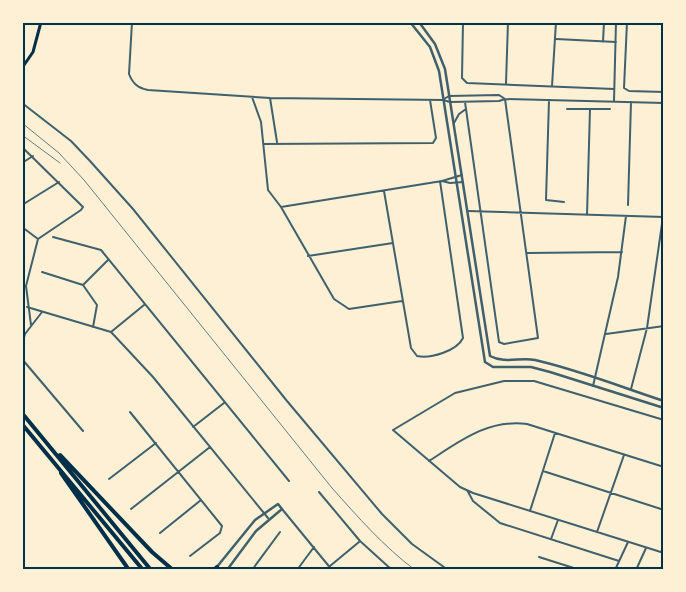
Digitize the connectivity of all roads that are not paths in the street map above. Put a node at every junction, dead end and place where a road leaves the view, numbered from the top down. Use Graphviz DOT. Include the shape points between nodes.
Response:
graph roads {
  1 [pos="41,22"];
  2 [pos="132,22"];
  3 [pos="410,22"];
  4 [pos="419,22"];
  5 [pos="463,22"];
  6 [pos="508,22"];
  7 [pos="556,22"];
  8 [pos="604,22"];
  9 [pos="616,22"];
  10 [pos="628,22"];
  11 [pos="556,39"];
  12 [pos="603,42"];
  13 [pos="616,42"];
  14 [pos="22,68"];
  15 [pos="506,83"];
  16 [pos="552,86"];
  17 [pos="614,89"];
  18 [pos="664,92"];
  19 [pos="252,96"];
  20 [pos="449,96"];
  21 [pos="270,98"];
  22 [pos="505,99"];
  23 [pos="430,100"];
  24 [pos="444,100"];
  25 [pos="549,100"];
  26 [pos="614,101"];
  27 [pos="450,102"];
  28 [pos="465,102"];
  29 [pos="631,102"];
  30 [pos="22,103"];
  31 [pos="664,103"];
  32 [pos="466,109"];
  33 [pos="567,109"];
  34 [pos="590,109"];
  35 [pos="610,109"];
  36 [pos="454,123"];
  37 [pos="263,144"];
  38 [pos="277,144"];
  39 [pos="22,147"];
  40 [pos="33,156"];
  41 [pos="22,163"];
  42 [pos="462,175"];
  43 [pos="455,177"];
  44 [pos="441,181"];
  45 [pos="59,182"];
  46 [pos="463,182"];
  47 [pos="456,183"];
  48 [pos="384,191"];
  49 [pos="564,202"];
  50 [pos="22,205"];
  51 [pos="628,205"];
  52 [pos="281,207"];
  53 [pos="468,211"];
  54 [pos="481,212"];
  55 [pos="522,213"];
  56 [pos="587,215"];
  57 [pos="626,216"];
  58 [pos="663,217"];
  59 [pos="22,227"];
  60 [pos="53,237"];
  61 [pos="38,239"];
  62 [pos="392,243"];
  63 [pos="622,252"];
  64 [pos="527,253"];
  65 [pos="308,256"];
  66 [pos="109,259"];
  67 [pos="42,272"];
  68 [pos="83,285"];
  69 [pos="402,301"];
  70 [pos="144,305"];
  71 [pos="27,307"];
  72 [pos="43,312"];
  73 [pos="31,325"];
  74 [pos="664,326"];
  75 [pos="93,327"];
  76 [pos="647,328"];
  77 [pos="111,332"];
  78 [pos="606,334"];
  79 [pos="22,344"];
  80 [pos="22,358"];
  81 [pos="596,378"];
  82 [pos="593,386"];
  83 [pos="631,390"];
  84 [pos="664,401"];
  85 [pos="224,403"];
  86 [pos="664,408"];
  87 [pos="130,412"];
  88 [pos="22,413"];
  89 [pos="664,420"];
  90 [pos="22,424"];
  91 [pos="193,427"];
  92 [pos="83,431"];
  93 [pos="555,433"];
  94 [pos="156,443"];
  95 [pos="51,447"];
  96 [pos="210,447"];
  97 [pos="624,455"];
  98 [pos="429,461"];
  99 [pos="664,467"];
  100 [pos="59,468"];
  101 [pos="543,471"];
  102 [pos="178,472"];
  103 [pos="109,480"];
  104 [pos="289,481"];
  105 [pos="467,490"];
  106 [pos="319,492"];
  107 [pos="610,493"];
  108 [pos="201,500"];
  109 [pos="131,508"];
  110 [pos="282,509"];
  111 [pos="664,510"];
  112 [pos="530,511"];
  113 [pos="263,513"];
  114 [pos="268,518"];
  115 [pos="558,520"];
  116 [pos="280,532"];
  117 [pos="597,532"];
  118 [pos="160,533"];
  119 [pos="551,539"];
  120 [pos="360,541"];
  121 [pos="628,542"];
  122 [pos="314,547"];
  123 [pos="646,548"];
  124 [pos="664,553"];
  125 [pos="190,556"];
  126 [pos="539,557"];
  127 [pos="619,561"];
  128 [pos="664,563"];
  129 [pos="330,566"];
  130 [pos="216,569"];
  131 [pos="129,570"];
  132 [pos="143,570"];
  133 [pos="150,570"];
  134 [pos="173,570"];
  135 [pos="227,570"];
  136 [pos="252,570"];
  137 [pos="297,570"];
  138 [pos="332,570"];
  139 [pos="392,570"];
  140 [pos="448,570"];
  141 [pos="580,570"];
  142 [pos="614,570"];
  143 [pos="636,570"];
  144 [pos="660,570"];
  1 -- 14 [label="main road" via="33,52"];
  2 -- 19 [label="street" via="129,74 132,82 140,88"];
  3 -- 24 [label="street" via="430,47 439,71"];
  4 -- 20 [label="street" via="436,44 445,69"];
  5 -- 15 [label="street" via="463,81"];
  6 -- 15 [label="street"];
  7 -- 11 [label="street"];
  8 -- 12 [label="street"];
  9 -- 13 [label="street"];
  10 -- 18 [label="street" via="624,88"];
  11 -- 12 [label="street"];
  11 -- 16 [label="street"];
  12 -- 13 [label="street"];
  13 -- 17 [label="street"];
  15 -- 16 [label="street"];
  16 -- 17 [label="street"];
  17 -- 26 [label="street"];
  19 -- 21 [label="street"];
  19 -- 37 [label="street" via="259,113"];
  20 -- 22 [label="street" via="499,95"];
  20 -- 24 [label="street"];
  20 -- 27 [label="street"];
  21 -- 23 [label="street"];
  21 -- 38 [label="street"];
  22 -- 25 [label="street"];
  22 -- 28 [label="street"];
  22 -- 55 [label="street"];
  23 -- 24 [label="street"];
  23 -- 38 [label="street" via="436,138 433,143"];
  24 -- 27 [label="street"];
  24 -- 43 [label="street"];
  25 -- 26 [label="street"];
  25 -- 49 [label="street" via="546,200"];
  26 -- 29 [label="street"];
  27 -- 28 [label="street"];
  27 -- 36 [label="street"];
  28 -- 32 [label="street"];
  29 -- 31 [label="street"];
  29 -- 51 [label="street"];
  30 -- 140 [label="street" via="71,141 138,216 382,514 412,544"];
  32 -- 36 [label="street"];
  32 -- 54 [label="street"];
  33 -- 34 [label="street"];
  34 -- 35 [label="street"];
  34 -- 56 [label="street"];
  36 -- 42 [label="street"];
  37 -- 38 [label="street"];
  37 -- 52 [label="street" via="268,190"];
  39 -- 40 [label="street"];
  40 -- 41 [label="street"];
  40 -- 45 [label="street"];
  42 -- 43 [label="street"];
  42 -- 46 [label="street"];
  43 -- 44 [label="street"];
  43 -- 47 [label="street"];
  44 -- 47 [label="street"];
  44 -- 48 [label="street"];
  44 -- 69 [label="street" via="463,338 460,343 431,356 417,356 411,348"];
  45 -- 50 [label="street"];
  45 -- 61 [label="street" via="83,207"];
  46 -- 47 [label="street"];
  46 -- 53 [label="street"];
  47 -- 82 [label="street" via="485,362 493,367 531,367"];
  48 -- 52 [label="street"];
  48 -- 62 [label="street"];
  52 -- 65 [label="street"];
  53 -- 54 [label="street"];
  53 -- 81 [label="street" via="490,356 499,360 532,360"];
  54 -- 55 [label="street"];
  54 -- 64 [label="street" via="498,342 501,344 538,338"];
  55 -- 56 [label="street"];
  55 -- 64 [label="street"];
  56 -- 57 [label="street"];
  57 -- 58 [label="street"];
  57 -- 63 [label="street"];
  58 -- 76 [label="street"];
  59 -- 61 [label="street"];
  60 -- 66 [label="street" via="101,250"];
  61 -- 71 [label="street" via="26,286"];
  62 -- 65 [label="street"];
  62 -- 69 [label="street"];
  63 -- 64 [label="street"];
  63 -- 78 [label="street"];
  65 -- 69 [label="street" via="341,306 349,309"];
  66 -- 68 [label="street"];
  66 -- 70 [label="street"];
  67 -- 68 [label="street"];
  68 -- 75 [label="street" via="96,305"];
  70 -- 77 [label="street"];
  70 -- 85 [label="street"];
  71 -- 72 [label="street"];
  71 -- 73 [label="street"];
  72 -- 73 [label="street"];
  72 -- 75 [label="street"];
  73 -- 79 [label="street"];
  74 -- 76 [label="street"];
  75 -- 77 [label="street"];
  76 -- 78 [label="street"];
  76 -- 83 [label="street"];
  77 -- 91 [label="street"];
  78 -- 81 [label="street"];
  80 -- 92 [label="street"];
  81 -- 82 [label="street"];
  81 -- 83 [label="street"];
  82 -- 86 [label="street"];
  83 -- 84 [label="street"];
  85 -- 91 [label="street"];
  85 -- 104 [label="street"];
  87 -- 94 [label="street"];
  88 -- 95 [label="highway"];
  89 -- 98 [label="street" via="534,381 504,381 455,393 393,430"];
  90 -- 100 [label="highway"];
  91 -- 96 [label="street"];
  93 -- 97 [label="street"];
  93 -- 98 [label="street" via="527,424 500,423 470,435"];
  93 -- 101 [label="street"];
  94 -- 102 [label="street"];
  94 -- 103 [label="street"];
  95 -- 133 [label="highway"];
  95 -- 134 [label="highway"];
  96 -- 102 [label="street"];
  96 -- 113 [label="street"];
  97 -- 99 [label="street"];
  97 -- 107 [label="street"];
  98 -- 105 [label="street"];
  100 -- 131 [label="highway"];
  100 -- 132 [label="highway"];
  101 -- 107 [label="street"];
  101 -- 112 [label="street"];
  102 -- 108 [label="street"];
  102 -- 109 [label="street"];
  105 -- 112 [label="street"];
  105 -- 119 [label="street" via="473,501 500,523"];
  106 -- 120 [label="street"];
  107 -- 111 [label="street"];
  107 -- 117 [label="street"];
  108 -- 118 [label="street"];
  108 -- 125 [label="street" via="222,529"];
  110 -- 113 [label="street" via="276,504"];
  110 -- 114 [label="street"];
  110 -- 122 [label="street"];
  112 -- 115 [label="street"];
  113 -- 114 [label="street"];
  113 -- 130 [label="street" via="244,531"];
  114 -- 135 [label="street"];
  115 -- 117 [label="street"];
  115 -- 119 [label="street"];
  116 -- 136 [label="street"];
  117 -- 121 [label="street"];
  119 -- 127 [label="street"];
  120 -- 129 [label="street"];
  120 -- 139 [label="street"];
  121 -- 123 [label="street"];
  121 -- 127 [label="street"];
  122 -- 129 [label="street"];
  122 -- 137 [label="street"];
  123 -- 124 [label="street"];
  123 -- 143 [label="street"];
  126 -- 141 [label="street"];
  127 -- 142 [label="street"];
  128 -- 144 [label="street"];
  129 -- 138 [label="street"];
}
